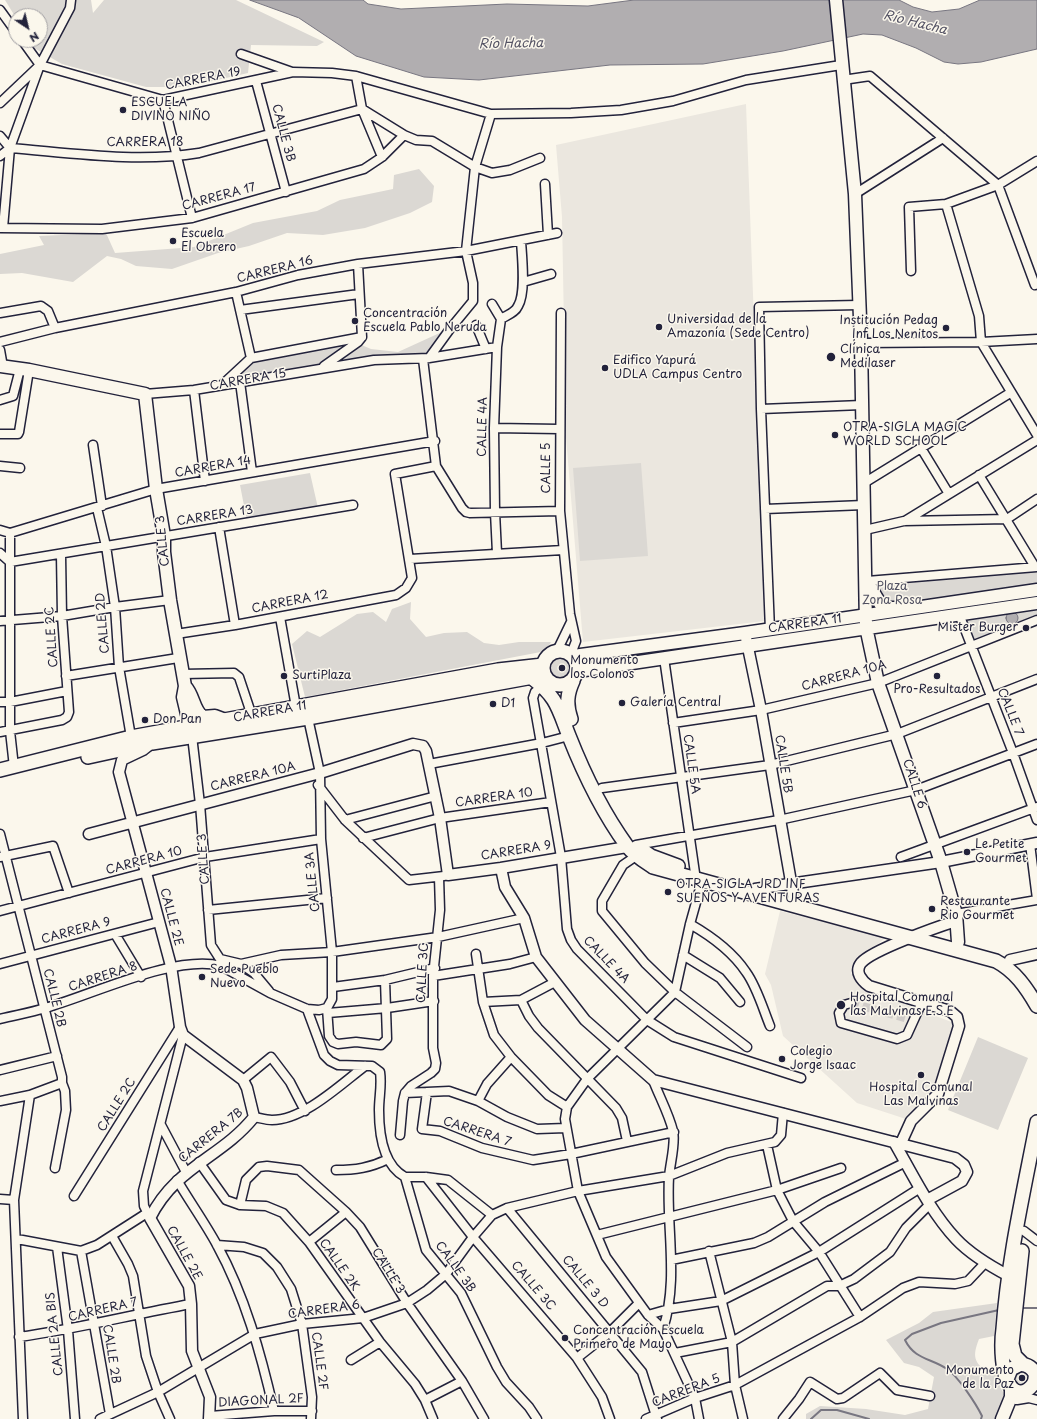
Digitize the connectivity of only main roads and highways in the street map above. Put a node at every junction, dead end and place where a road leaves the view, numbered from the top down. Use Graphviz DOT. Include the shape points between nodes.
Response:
graph roads {
  1 [pos="836,0"];
  2 [pos="1,366"];
  3 [pos="145,394"];
  4 [pos="867,581"];
  5 [pos="1037,590"];
  6 [pos="1037,603"];
  7 [pos="897,610"];
  8 [pos="866,621"];
  9 [pos="572,655"];
  10 [pos="575,676"];
  11 [pos="542,677"];
  12 [pos="184,680"];
  13 [pos="224,720"];
  14 [pos="253,720"];
  15 [pos="192,731"];
  16 [pos="151,738"];
  17 [pos="0,770"];
  18 [pos="0,776"];
  19 [pos="633,849"];
  20 [pos="698,877"];
  21 [pos="917,935"];
  22 [pos="958,942"];
  23 [pos="1037,990"];
  24 [pos="1037,1006"];
  25 [pos="1037,1122"];
  26 [pos="1037,1168"];
  27 [pos="1011,1297"];
  28 [pos="1007,1330"];
  29 [pos="1024,1364"];
  30 [pos="1036,1374"];
  31 [pos="1009,1383"];
  32 [pos="1031,1395"];
  33 [pos="1002,1419"];
  34 [pos="1007,1419"];
  1 -- 4 [label="main road, CALLE 6" via="855,194"];
  2 -- 3 [label="main road, CARRERA 15"];
  3 -- 12 [label="main road, CALLE 3" via="170,600 178,658"];
  4 -- 7 [label="main road" via="881,605"];
  4 -- 8 [label="main road, CALLE 6"];
  5 -- 7 [label="main road, CARRERA 11"];
  6 -- 8 [label="main road, CARRERA 11" via="960,614"];
  7 -- 8 [label="main road, CARRERA 11"];
  8 -- 9 [label="main road, CARRERA 11" via="770,630"];
  8 -- 10 [label="main road, CARRERA 11" via="747,646 664,658"];
  8 -- 22 [label="main road, CALLE 6" via="878,683 941,862 956,917"];
  9 -- 10 [label="main road" via="576,660"];
  9 -- 11 [label="main road" via="557,651 546,659"];
  10 -- 11 [label="main road" via="568,684 558,686"];
  10 -- 19 [label="main road" via="567,693 570,717"];
  11 -- 14 [label="main road, CARRERA 11" via="500,682 308,718"];
  11 -- 14 [label="main road, CARRERA 11" via="498,670 296,707"];
  11 -- 19 [label="main road" via="560,708 569,736 595,793"];
  12 -- 13 [label="main road, CALLE 3" via="198,713 203,717 215,716"];
  12 -- 15 [label="main road, CALLE 3" via="183,697"];
  13 -- 14 [label="main road, CARRERA 11"];
  13 -- 15 [label="main road, CARRERA 11"];
  14 -- 15 [label="main road, CARRERA 11"];
  15 -- 16 [label="main road, CARRERA 11"];
  16 -- 17 [label="main road, CARRERA 11" via="131,737"];
  16 -- 18 [label="main road, CARRERA 11"];
  19 -- 20 [label="main road"];
  20 -- 21 [label="main road"];
  20 -- 21 [label="main road" via="794,899"];
  21 -- 22 [label="main road"];
  21 -- 24 [label="main road" via="996,961 1006,967 1028,990"];
  22 -- 23 [label="main road" via="1010,960 1021,969"];
  25 -- 27 [label="main road" via="1009,1276"];
  26 -- 27 [label="main road"];
  27 -- 28 [label="main road"];
  28 -- 29 [label="main road" via="1015,1356"];
  28 -- 31 [label="main road" via="1002,1353"];
  29 -- 30 [label="main road"];
  29 -- 31 [label="main road" via="1014,1366 1009,1372"];
  30 -- 32 [label="main road"];
  31 -- 32 [label="main road" via="1017,1391"];
  31 -- 33 [label="main road" via="1011,1397"];
  32 -- 34 [label="main road"];
}
